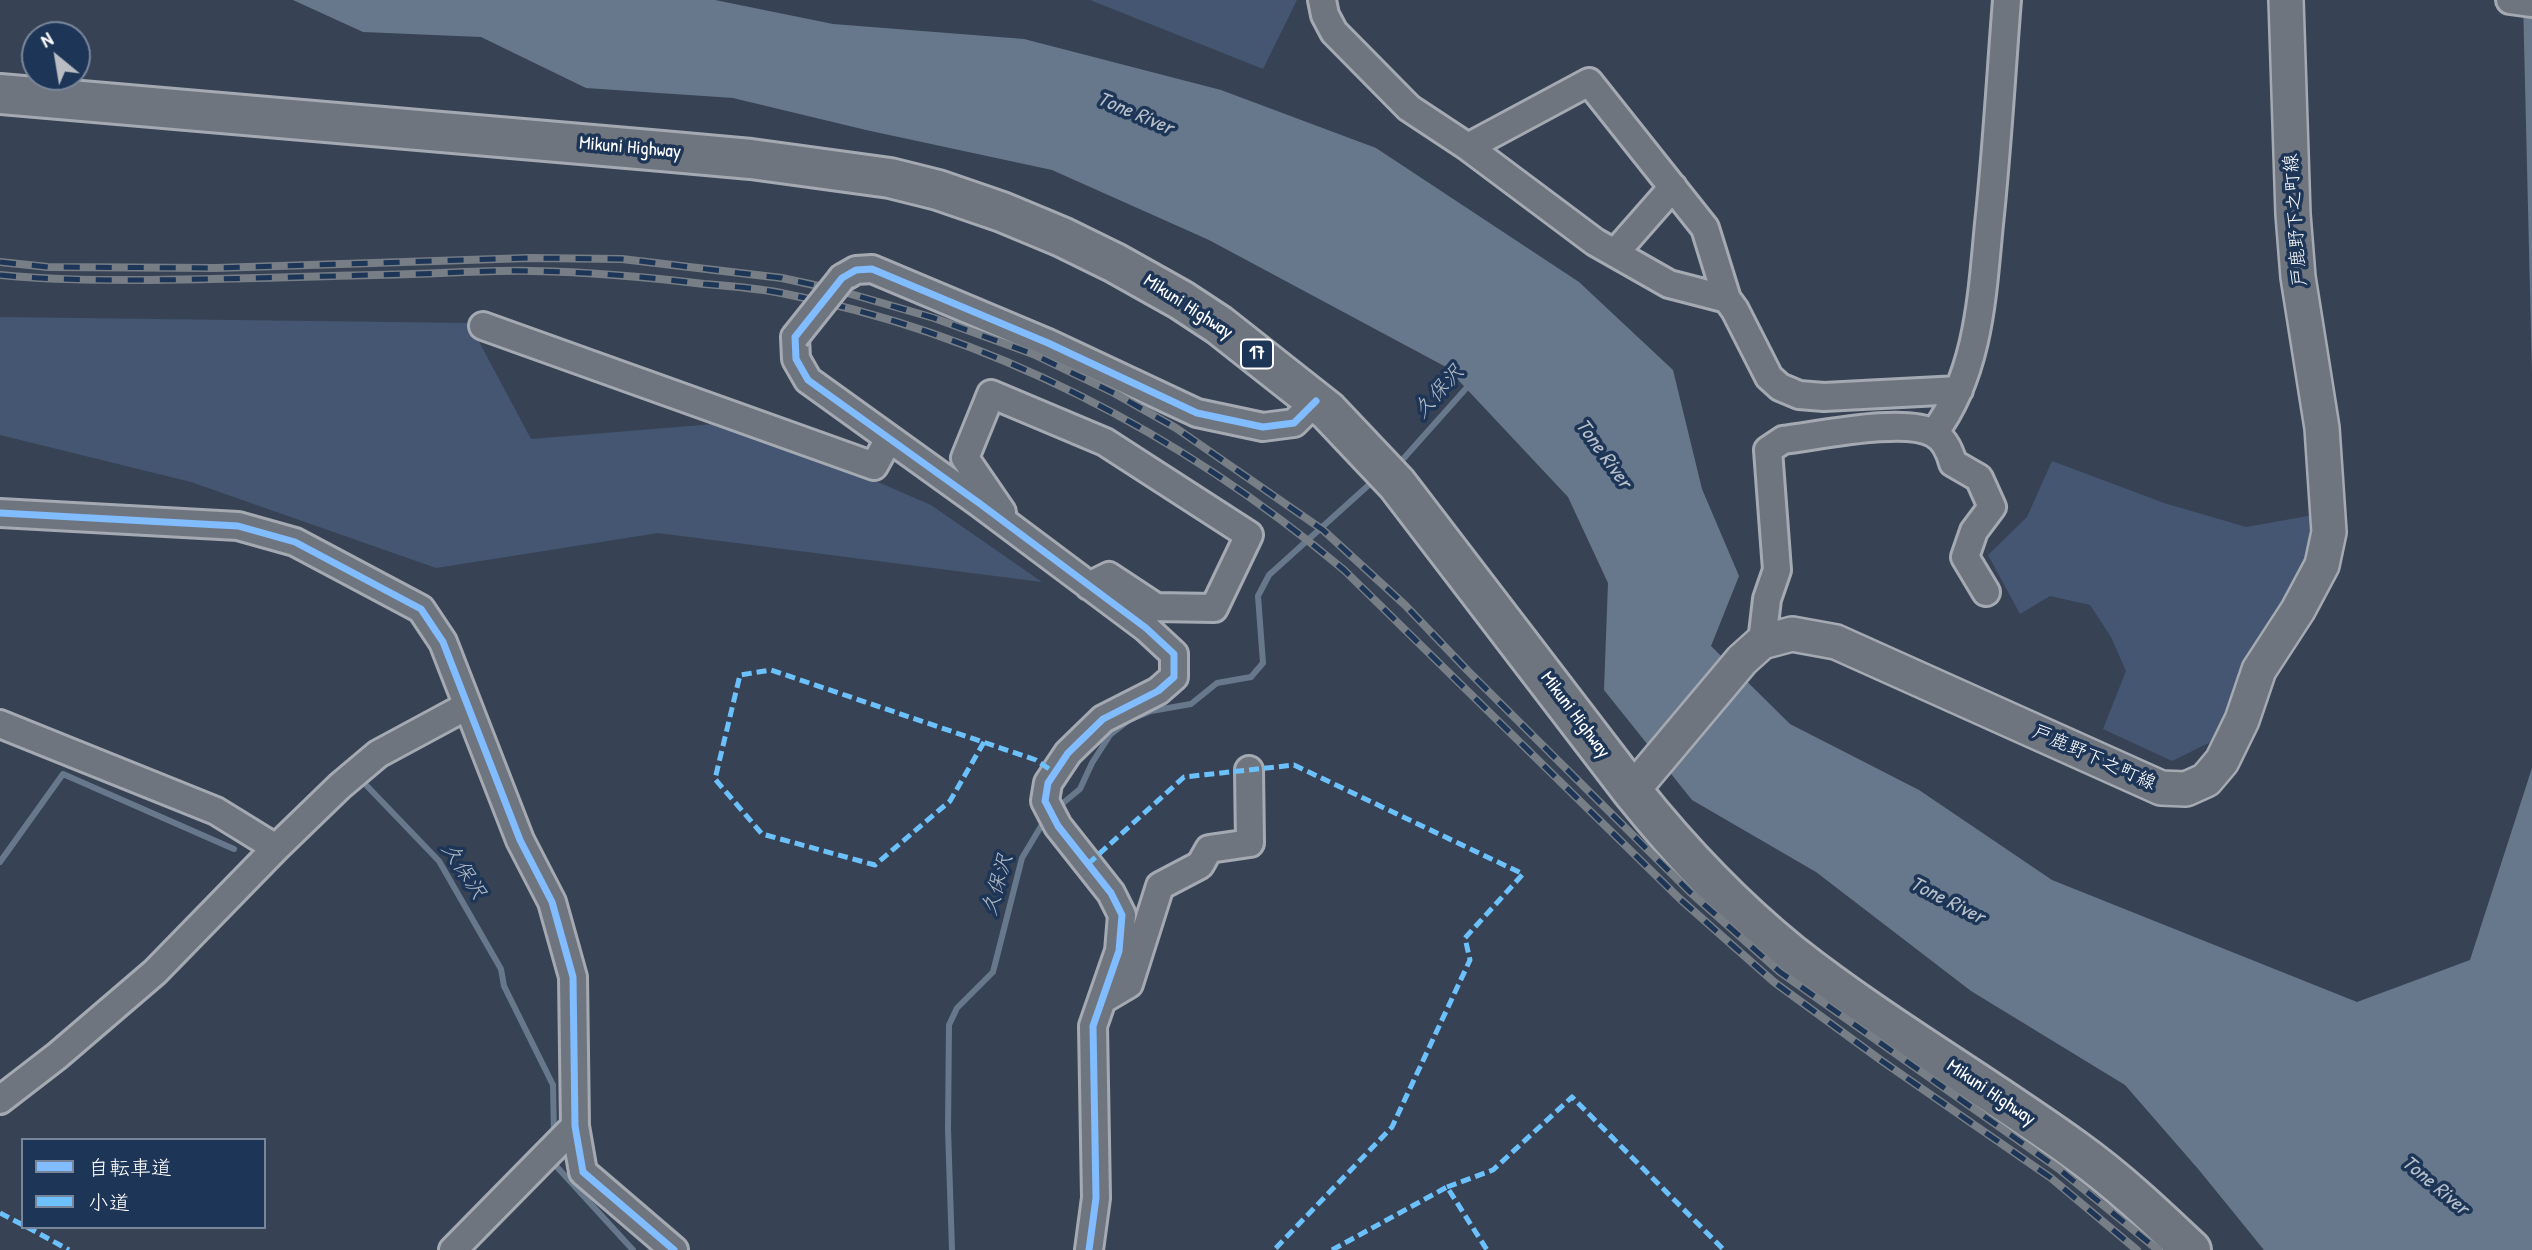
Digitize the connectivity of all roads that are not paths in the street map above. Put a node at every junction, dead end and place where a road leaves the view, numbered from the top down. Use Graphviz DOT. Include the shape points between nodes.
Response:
graph roads {
  1 [pos="1322,0"];
  2 [pos="2007,0"];
  3 [pos="2286,0"];
  4 [pos="2510,0"];
  5 [pos="2532,3"];
  6 [pos="0,94"];
  7 [pos="1468,147"];
  8 [pos="1673,187"];
  9 [pos="1615,253"];
  10 [pos="1727,299"];
  11 [pos="483,326"];
  12 [pos="1959,390"];
  13 [pos="1316,401"];
  14 [pos="1934,433"];
  15 [pos="889,439"];
  16 [pos="0,513"];
  17 [pos="1015,530"];
  18 [pos="1089,586"];
  19 [pos="1986,592"];
  20 [pos="1752,651"];
  21 [pos="467,706"];
  22 [pos="0,724"];
  23 [pos="1249,770"];
  24 [pos="1641,782"];
  25 [pos="275,848"];
  26 [pos="1102,1000"];
  27 [pos="0,1100"];
  28 [pos="575,1126"];
  29 [pos="453,1250"];
  30 [pos="674,1250"];
  31 [pos="1089,1250"];
  32 [pos="2191,1250"];
  1 -- 7 [label="street" via="1334,32 1350,49 1409,108"];
  2 -- 12 [label="street" via="1983,289 1968,369"];
  3 -- 20 [label="main road, 戸鹿野下之町線" via="2298,276 2322,428 2329,532 2322,565 2259,670 2222,761 2206,780 2186,789 2161,788 1836,642 1792,634"];
  4 -- 5 [label="street"];
  6 -- 13 [label="highway, Mikuni Highway / 17" via="662,150 890,178 1002,212 1115,263 1219,325"];
  7 -- 8 [label="street" via="1590,82"];
  7 -- 9 [label="street"];
  8 -- 9 [label="street"];
  8 -- 10 [label="street" via="1705,228"];
  9 -- 10 [label="street" via="1669,284"];
  10 -- 12 [label="street" via="1769,377 1799,395"];
  11 -- 15 [label="street" via="874,466"];
  12 -- 14 [label="street"];
  13 -- 15 [label="street, bridge" via="1294,423 1263,427 1197,413 1048,343 872,269 856,270 842,278 794,337 796,359 808,380"];
  13 -- 24 [label="highway, Mikuni Highway / 17" via="1397,484"];
  14 -- 19 [label="street" via="1950,449 1953,463 1979,478 1992,507 1974,531 1965,557"];
  14 -- 20 [label="street" via="1900,425 1783,440 1768,450 1777,570"];
  15 -- 17 [label="street"];
  16 -- 21 [label="street" via="238,526 295,542 421,609 443,642"];
  17 -- 18 [label="street"];
  17 -- 18 [label="street" via="965,458 991,394 1105,442 1249,534 1214,608 1156,607 1108,576"];
  18 -- 26 [label="street" via="1174,654 1174,677 1158,691 1103,719 1068,753 1048,783 1045,801 1058,825 1111,893 1122,915 1119,951"];
  20 -- 24 [label="main road"];
  21 -- 25 [label="street" via="378,754"];
  21 -- 28 [label="street" via="520,841 552,902 573,976"];
  22 -- 25 [label="street" via="216,811"];
  23 -- 26 [label="street" via="1250,843 1209,849 1200,865 1160,886 1129,984"];
  24 -- 32 [label="highway, Mikuni Highway / 17" via="1669,837 1790,953 2076,1150"];
  25 -- 27 [label="street" via="155,972"];
  26 -- 31 [label="street" via="1093,1026 1096,1198"];
  28 -- 29 [label="street"];
  28 -- 30 [label="street" via="583,1172"];
}
